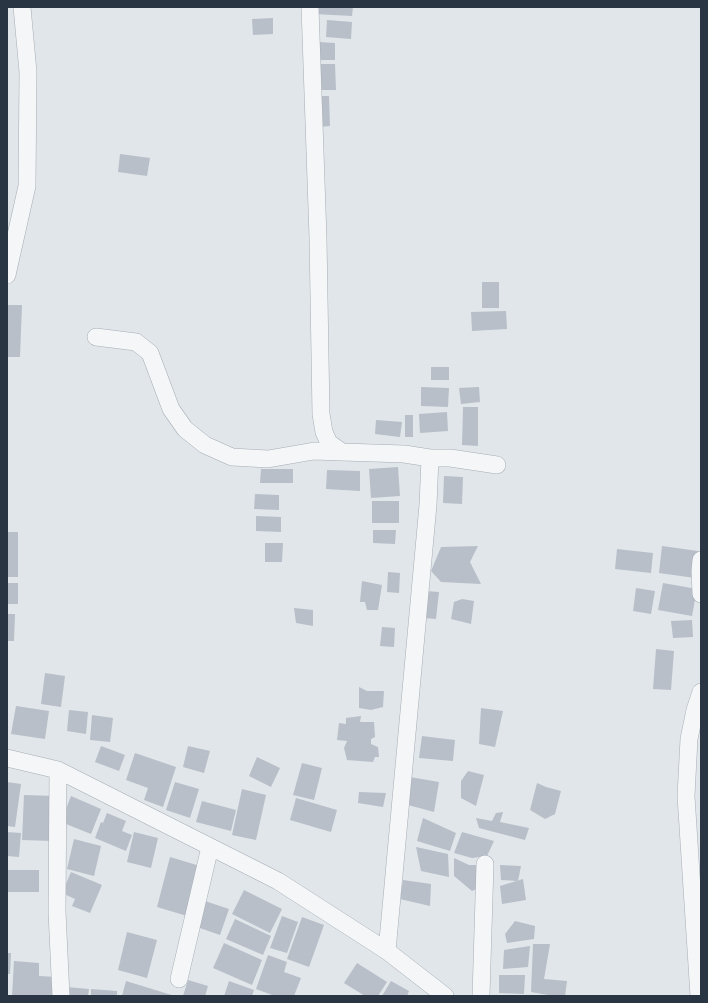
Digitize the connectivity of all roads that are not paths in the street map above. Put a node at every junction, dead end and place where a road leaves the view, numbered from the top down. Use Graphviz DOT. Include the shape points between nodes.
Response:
graph roads {
  1 [pos="22,7"];
  2 [pos="310,7"];
  3 [pos="7,275"];
  4 [pos="96,337"];
  5 [pos="342,452"];
  6 [pos="430,458"];
  7 [pos="497,464"];
  8 [pos="701,560"];
  9 [pos="701,594"];
  10 [pos="701,692"];
  11 [pos="7,758"];
  12 [pos="58,770"];
  13 [pos="210,847"];
  14 [pos="485,864"];
  15 [pos="387,951"];
  16 [pos="179,979"];
  17 [pos="61,996"];
  18 [pos="445,996"];
  19 [pos="481,996"];
  20 [pos="699,996"];
  1 -- 3 [label="street" via="28,72 27,186"];
  2 -- 5 [label="street" via="321,414 326,439"];
  4 -- 5 [label="street" via="136,342 150,353 171,409 185,429 205,445 232,457 268,459 314,451"];
  5 -- 6 [label="street" via="404,454"];
  6 -- 7 [label="street"];
  6 -- 15 [label="street" via="428,505"];
  8 -- 9 [label="street"];
  10 -- 20 [label="street" via="689,739 686,796"];
  11 -- 12 [label="street"];
  12 -- 13 [label="street"];
  12 -- 17 [label="street"];
  13 -- 15 [label="street" via="278,881"];
  13 -- 16 [label="street"];
  14 -- 19 [label="street"];
  15 -- 18 [label="street"];
}
